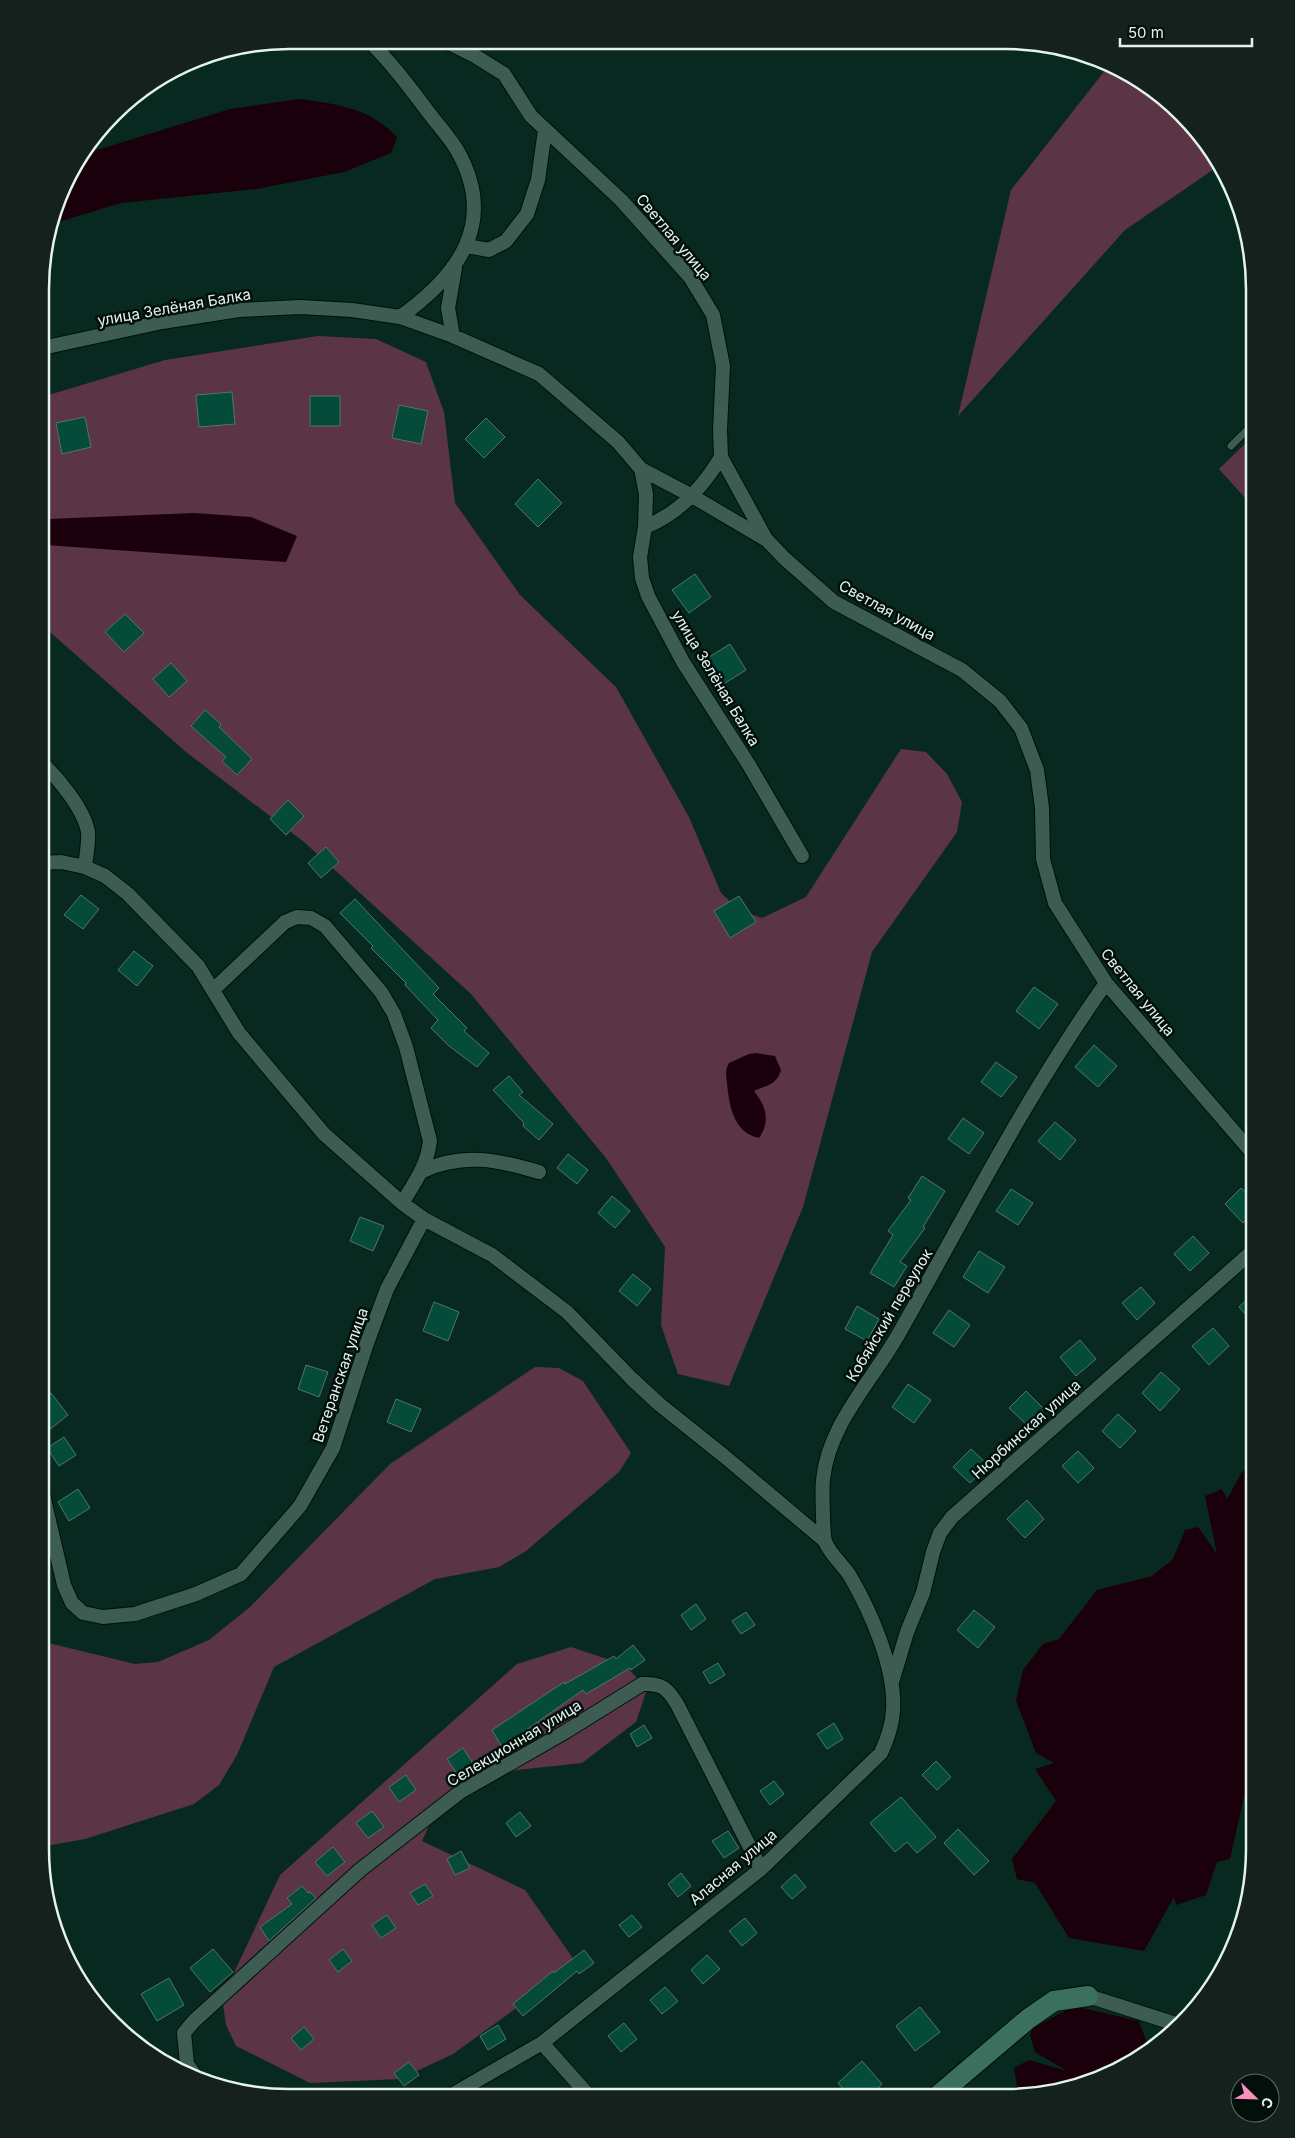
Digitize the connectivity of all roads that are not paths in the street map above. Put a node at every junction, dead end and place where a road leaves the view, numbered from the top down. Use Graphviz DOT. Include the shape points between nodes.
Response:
graph roads {
  1 [pos="377,49"];
  2 [pos="461,49"];
  3 [pos="545,130"];
  4 [pos="466,246"];
  5 [pos="456,266"];
  6 [pos="400,317"];
  7 [pos="453,336"];
  8 [pos="49,346"];
  9 [pos="1246,431"];
  10 [pos="1231,446"];
  11 [pos="721,457"];
  12 [pos="641,469"];
  13 [pos="692,496"];
  14 [pos="645,527"];
  15 [pos="766,539"];
  16 [pos="49,770"];
  17 [pos="802,856"];
  18 [pos="49,863"];
  19 [pos="85,867"];
  20 [pos="1106,984"];
  21 [pos="213,990"];
  22 [pos="1246,1146"];
  23 [pos="423,1170"];
  24 [pos="539,1172"];
  25 [pos="402,1202"];
  26 [pos="424,1219"];
  27 [pos="1246,1257"];
  28 [pos="49,1521"];
  29 [pos="824,1541"];
  30 [pos="892,1682"];
  31 [pos="760,1868"];
  32 [pos="1088,1996"];
  33 [pos="1172,2023"];
  34 [pos="542,2043"];
  35 [pos="190,2068"];
  36 [pos="462,2089"];
  37 [pos="583,2089"];
  38 [pos="946,2089"];
  1 -- 4 [label="street" via="456,150 467,173 474,222"];
  2 -- 3 [label="street, Светлая улица" via="504,74 531,116"];
  3 -- 4 [label="street" via="538,180 527,214 506,241 489,250"];
  3 -- 11 [label="street, Светлая улица" via="621,200 690,277 713,314 723,366"];
  4 -- 5 [label="street"];
  5 -- 6 [label="street" via="422,302"];
  5 -- 7 [label="street" via="448,308"];
  6 -- 7 [label="street, улица Зелёная Балка"];
  6 -- 8 [label="street, улица Зелёная Балка" via="300,307 239,310 162,322"];
  7 -- 12 [label="street, улица Зелёная Балка" via="539,374 618,442"];
  9 -- 10 [label="lane"];
  11 -- 13 [label="street"];
  11 -- 15 [label="street, Светлая улица"];
  12 -- 13 [label="street"];
  12 -- 14 [label="street, улица Зелёная Балка" via="646,494"];
  13 -- 14 [label="street" via="659,521"];
  13 -- 15 [label="street"];
  14 -- 17 [label="street, улица Зелёная Балка" via="640,557 648,596 683,662 750,765"];
  15 -- 20 [label="street, Светлая улица" via="834,602 962,670 1000,701 1021,728 1037,770 1043,859 1055,903"];
  16 -- 19 [label="street" via="79,810 88,832"];
  18 -- 19 [label="street"];
  19 -- 21 [label="street" via="105,876 128,894 198,966"];
  20 -- 22 [label="street, Светлая улица"];
  20 -- 29 [label="street, Кобяйский переулок" via="992,1166 884,1359 846,1415 829,1449 823,1480"];
  21 -- 23 [label="street" via="285,922 298,917 311,918 325,926 381,992 394,1014 430,1141"];
  21 -- 25 [label="street" via="239,1032 324,1134"];
  23 -- 24 [label="street" via="455,1159 476,1158"];
  23 -- 25 [label="street"];
  25 -- 26 [label="street"];
  26 -- 28 [label="street, Ветеранская улица" via="387,1289 334,1448 300,1506 241,1574 196,1594 135,1614 103,1617 83,1613 72,1603 64,1585"];
  26 -- 29 [label="street" via="492,1255 560,1306 659,1404"];
  27 -- 30 [label="street, Нюрбинская улица" via="952,1518 940,1533 933,1552 923,1594"];
  29 -- 30 [label="street" via="849,1574 870,1614"];
  30 -- 31 [label="street, Аласная улица" via="893,1712 882,1753"];
  31 -- 34 [label="street, Аласная улица"];
  31 -- 35 [label="street, Селекционная улица" via="678,1704 669,1691 656,1684 642,1684 460,1792 360,1870 194,2021 184,2033"];
  32 -- 33 [label="street"];
  32 -- 38 [label="street" via="1054,2001"];
  34 -- 36 [label="street, Аласная улица"];
  34 -- 37 [label="street"];
}
